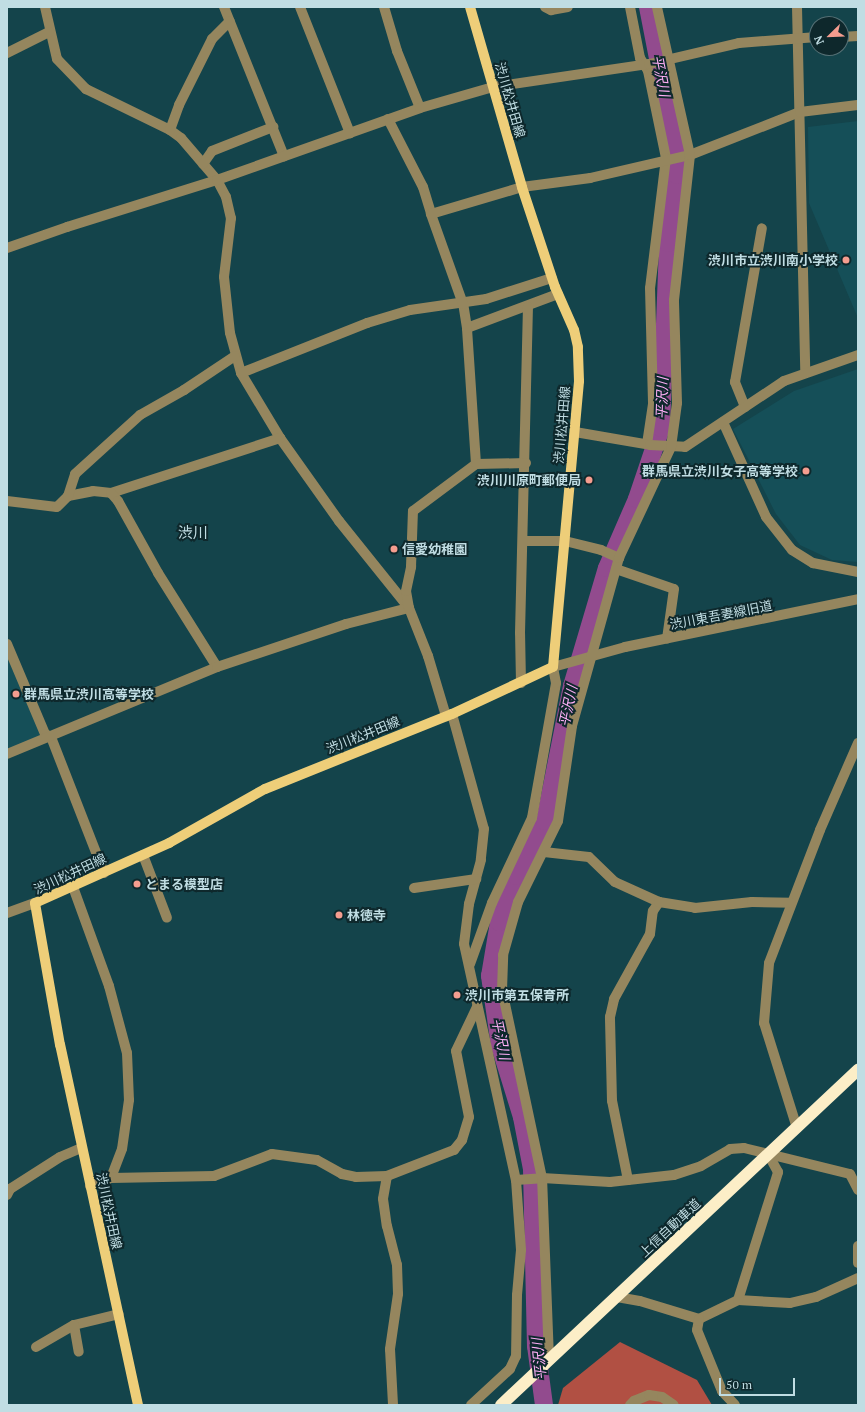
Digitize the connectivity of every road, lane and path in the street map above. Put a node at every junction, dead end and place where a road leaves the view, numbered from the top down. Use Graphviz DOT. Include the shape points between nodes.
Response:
graph roads {
  1 [pos="44,7"];
  2 [pos="224,7"];
  3 [pos="300,7"];
  4 [pos="384,7"];
  5 [pos="470,7"];
  6 [pos="545,7"];
  7 [pos="568,7"];
  8 [pos="630,7"];
  9 [pos="658,7"];
  10 [pos="797,7"];
  11 [pos="230,21"];
  12 [pos="49,32"];
  13 [pos="797,37"];
  14 [pos="809,37"];
  15 [pos="7,53"];
  16 [pos="668,60"];
  17 [pos="647,64"];
  18 [pos="492,87"];
  19 [pos="858,106"];
  20 [pos="420,108"];
  21 [pos="800,112"];
  22 [pos="388,119"];
  23 [pos="273,127"];
  24 [pos="170,130"];
  25 [pos="350,133"];
  26 [pos="688,155"];
  27 [pos="284,156"];
  28 [pos="667,158"];
  29 [pos="203,164"];
  30 [pos="217,180"];
  31 [pos="522,187"];
  32 [pos="431,214"];
  33 [pos="762,228"];
  34 [pos="7,248"];
  35 [pos="552,278"];
  36 [pos="558,294"];
  37 [pos="462,304"];
  38 [pos="528,307"];
  39 [pos="467,328"];
  40 [pos="858,355"];
  41 [pos="234,356"];
  42 [pos="241,373"];
  43 [pos="805,373"];
  44 [pos="745,407"];
  45 [pos="723,422"];
  46 [pos="575,432"];
  47 [pos="280,438"];
  48 [pos="648,444"];
  49 [pos="668,447"];
  50 [pos="526,463"];
  51 [pos="476,464"];
  52 [pos="111,493"];
  53 [pos="68,496"];
  54 [pos="7,501"];
  55 [pos="523,540"];
  56 [pos="565,541"];
  57 [pos="618,557"];
  58 [pos="616,569"];
  59 [pos="858,572"];
  60 [pos="858,599"];
  61 [pos="409,608"];
  62 [pos="667,639"];
  63 [pos="7,644"];
  64 [pos="591,656"];
  65 [pos="217,667"];
  66 [pos="553,667"];
  67 [pos="521,683"];
  68 [pos="449,715"];
  69 [pos="50,737"];
  70 [pos="858,743"];
  71 [pos="7,754"];
  72 [pos="544,852"];
  73 [pos="143,855"];
  74 [pos="104,873"];
  75 [pos="476,879"];
  76 [pos="73,887"];
  77 [pos="414,888"];
  78 [pos="659,902"];
  79 [pos="791,902"];
  80 [pos="35,903"];
  81 [pos="7,913"];
  82 [pos="167,918"];
  83 [pos="470,964"];
  84 [pos="477,1007"];
  85 [pos="858,1070"];
  86 [pos="797,1128"];
  87 [pos="81,1148"];
  88 [pos="768,1154"];
  89 [pos="854,1172"];
  90 [pos="387,1176"];
  91 [pos="111,1178"];
  92 [pos="542,1178"];
  93 [pos="516,1180"];
  94 [pos="628,1180"];
  95 [pos="90,1186"];
  96 [pos="858,1190"];
  97 [pos="7,1195"];
  98 [pos="858,1246"];
  99 [pos="858,1263"];
  100 [pos="858,1278"];
  101 [pos="617,1297"];
  102 [pos="738,1300"];
  103 [pos="119,1314"];
  104 [pos="699,1319"];
  105 [pos="74,1325"];
  106 [pos="36,1347"];
  107 [pos="79,1352"];
  108 [pos="549,1359"];
  109 [pos="138,1405"];
  110 [pos="393,1405"];
  111 [pos="471,1405"];
  112 [pos="501,1405"];
  113 [pos="630,1405"];
  114 [pos="674,1405"];
  115 [pos="735,1405"];
  1 -- 12 [label="street"];
  2 -- 11 [label="street"];
  3 -- 25 [label="street"];
  4 -- 20 [label="street" via="397,51"];
  5 -- 18 [label="main road, 渋川松井田線"];
  6 -- 7 [label="street" via="552,10"];
  8 -- 17 [label="street" via="640,58"];
  9 -- 16 [label="street"];
  10 -- 13 [label="street"];
  11 -- 23 [label="street"];
  11 -- 24 [label="street" via="212,39 179,105"];
  12 -- 15 [label="street"];
  12 -- 24 [label="street" via="57,59 86,89"];
  13 -- 14 [label="street"];
  13 -- 16 [label="street" via="739,43"];
  13 -- 21 [label="street"];
  16 -- 17 [label="street"];
  16 -- 26 [label="street"];
  17 -- 18 [label="street"];
  17 -- 28 [label="street"];
  18 -- 20 [label="street"];
  18 -- 31 [label="main road, 渋川松井田線"];
  19 -- 21 [label="street"];
  20 -- 22 [label="street"];
  21 -- 26 [label="street"];
  21 -- 43 [label="street"];
  22 -- 25 [label="street"];
  22 -- 32 [label="street" via="423,187"];
  23 -- 27 [label="street"];
  23 -- 29 [label="street" via="212,151"];
  24 -- 29 [label="street" via="181,138"];
  25 -- 27 [label="street"];
  26 -- 28 [label="street"];
  26 -- 49 [label="street" via="674,300 677,403"];
  27 -- 30 [label="street"];
  28 -- 31 [label="street" via="590,178"];
  28 -- 48 [label="street" via="650,288 653,404"];
  29 -- 30 [label="street"];
  30 -- 34 [label="street"];
  30 -- 41 [label="street" via="226,197 231,218 224,277"];
  31 -- 32 [label="street"];
  31 -- 35 [label="main road, 渋川松井田線"];
  32 -- 37 [label="street"];
  33 -- 44 [label="street" via="735,382"];
  35 -- 36 [label="main road, 渋川松井田線"];
  35 -- 37 [label="street"];
  36 -- 38 [label="street"];
  36 -- 46 [label="main road, 渋川松井田線" via="574,330 578,347 579,381"];
  37 -- 39 [label="street"];
  37 -- 42 [label="street" via="410,310 370,322"];
  38 -- 39 [label="street"];
  38 -- 50 [label="street"];
  39 -- 51 [label="street"];
  40 -- 43 [label="street"];
  41 -- 42 [label="street"];
  41 -- 53 [label="street" via="184,390 140,414 75,474"];
  42 -- 47 [label="street"];
  43 -- 44 [label="street" via="784,382"];
  44 -- 45 [label="street"];
  45 -- 49 [label="street" via="685,447"];
  45 -- 59 [label="street" via="766,517 792,550 813,563"];
  46 -- 48 [label="street"];
  46 -- 56 [label="main road, 渋川松井田線"];
  47 -- 52 [label="street"];
  47 -- 61 [label="street" via="340,521"];
  48 -- 49 [label="street"];
  49 -- 57 [label="street"];
  50 -- 51 [label="street"];
  50 -- 55 [label="street"];
  51 -- 61 [label="street" via="413,511 411,567 406,591"];
  52 -- 53 [label="street" via="93,491"];
  52 -- 65 [label="street"];
  53 -- 54 [label="street" via="57,506"];
  55 -- 56 [label="street"];
  55 -- 67 [label="street"];
  56 -- 57 [label="street"];
  56 -- 66 [label="main road, 渋川松井田線"];
  57 -- 58 [label="street"];
  58 -- 62 [label="street" via="674,589"];
  58 -- 64 [label="street"];
  60 -- 62 [label="street, 渋川東吾妻線旧道"];
  61 -- 65 [label="street" via="346,624"];
  61 -- 68 [label="street"];
  62 -- 64 [label="street, 渋川東吾妻線旧道"];
  63 -- 69 [label="street" via="45,734"];
  64 -- 66 [label="street, 渋川東吾妻線旧道"];
  64 -- 72 [label="street" via="572,726 558,821"];
  65 -- 69 [label="street"];
  66 -- 67 [label="main road, 渋川松井田線"];
  66 -- 83 [label="street" via="556,683 532,818 492,903"];
  67 -- 68 [label="main road, 渋川松井田線"];
  68 -- 73 [label="main road, 渋川松井田線" via="265,789"];
  68 -- 75 [label="street" via="484,829"];
  69 -- 71 [label="street"];
  69 -- 74 [label="street"];
  70 -- 79 [label="street"];
  72 -- 78 [label="street" via="590,857 615,882"];
  72 -- 92 [label="street" via="518,902 511,922 503,955 502,990"];
  73 -- 74 [label="main road, 渋川松井田線"];
  73 -- 82 [label="street"];
  74 -- 76 [label="main road, 渋川松井田線"];
  75 -- 77 [label="street"];
  75 -- 83 [label="street" via="469,904 464,944"];
  76 -- 80 [label="main road, 渋川松井田線"];
  76 -- 91 [label="street" via="109,986 128,1053 129,1100 122,1149"];
  78 -- 79 [label="street" via="695,908 752,902"];
  78 -- 94 [label="street" via="653,911 650,934 614,998 610,1017 612,1101"];
  79 -- 86 [label="street" via="769,963 764,1023"];
  80 -- 81 [label="street"];
  80 -- 87 [label="main road, 渋川松井田線" via="39,937"];
  83 -- 84 [label="street"];
  84 -- 90 [label="street" via="456,1051 469,1117 462,1140 454,1150"];
  84 -- 93 [label="street"];
  85 -- 86 [label="highway, 上信自動車道"];
  86 -- 88 [label="highway, 上信自動車道"];
  87 -- 95 [label="main road, 渋川松井田線"];
  87 -- 97 [label="street" via="10,1189"];
  88 -- 89 [label="street"];
  88 -- 94 [label="street" via="744,1148 730,1149 701,1166 674,1175"];
  88 -- 101 [label="highway, 上信自動車道"];
  88 -- 102 [label="street" via="778,1172"];
  89 -- 96 [label="street"];
  90 -- 91 [label="street" via="356,1177 342,1174 317,1160 272,1154 214,1176"];
  90 -- 110 [label="street" via="383,1199 397,1265 398,1294 390,1349"];
  91 -- 95 [label="street"];
  92 -- 93 [label="street"];
  92 -- 94 [label="street" via="610,1182"];
  92 -- 108 [label="street"];
  93 -- 111 [label="street" via="521,1250 516,1296 516,1356 510,1369"];
  95 -- 103 [label="main road, 渋川松井田線"];
  98 -- 99 [label="street"];
  100 -- 102 [label="street" via="816,1297 790,1303"];
  101 -- 104 [label="street" via="640,1301"];
  101 -- 108 [label="highway, 上信自動車道"];
  102 -- 104 [label="street"];
  103 -- 105 [label="street"];
  103 -- 109 [label="main road, 渋川松井田線"];
  104 -- 115 [label="street" via="697,1330 720,1384"];
  105 -- 106 [label="street"];
  105 -- 107 [label="street"];
  108 -- 112 [label="highway, 上信自動車道"];
  113 -- 114 [label="street" via="634,1400 649,1395 662,1397"];
}
